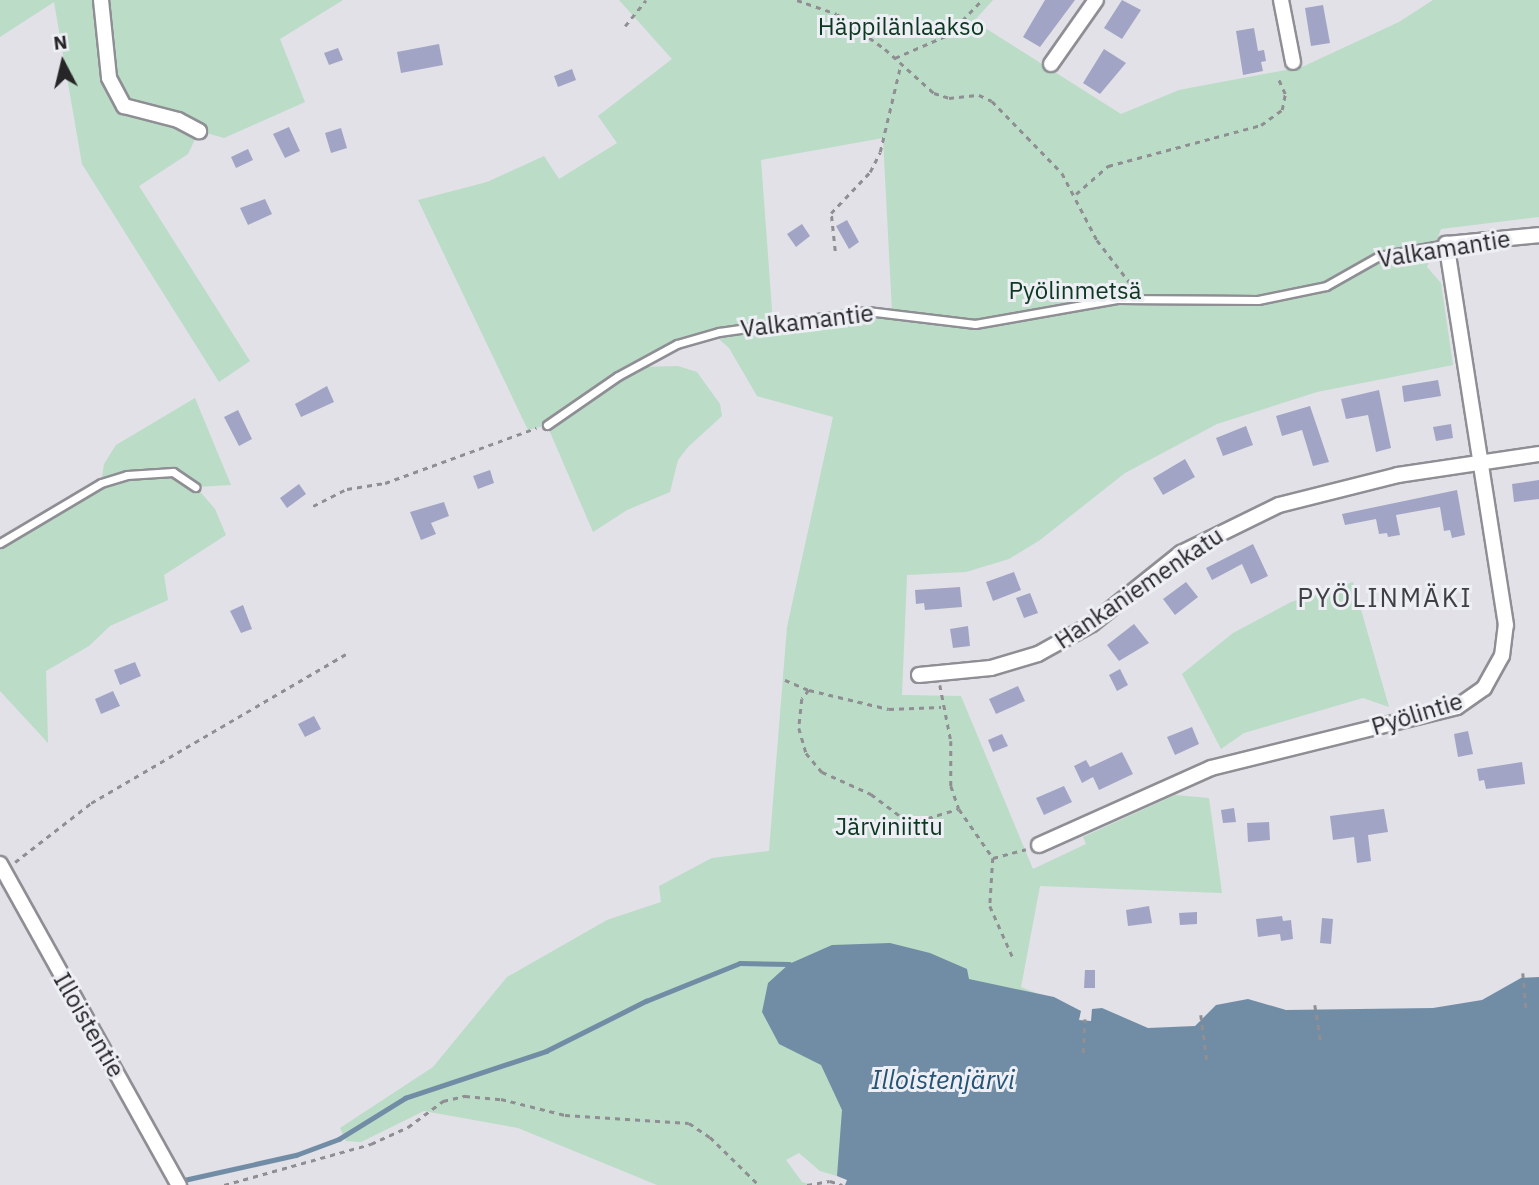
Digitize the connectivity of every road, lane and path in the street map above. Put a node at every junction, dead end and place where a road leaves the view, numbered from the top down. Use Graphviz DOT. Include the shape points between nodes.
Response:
graph roads {
  1 [pos="101,0"];
  2 [pos="646,0"];
  3 [pos="797,0"];
  4 [pos="982,0"];
  5 [pos="1096,0"];
  6 [pos="1281,0"];
  7 [pos="625,26"];
  8 [pos="895,58"];
  9 [pos="1293,62"];
  10 [pos="901,63"];
  11 [pos="1051,64"];
  12 [pos="1278,78"];
  13 [pos="199,131"];
  14 [pos="1076,194"];
  15 [pos="1539,236"];
  16 [pos="1446,244"];
  17 [pos="835,251"];
  18 [pos="1141,298"];
  19 [pos="547,425"];
  20 [pos="1539,454"];
  21 [pos="1479,460"];
  22 [pos="195,486"];
  23 [pos="313,506"];
  24 [pos="0,543"];
  25 [pos="346,654"];
  26 [pos="919,675"];
  27 [pos="785,680"];
  28 [pos="809,690"];
  29 [pos="940,693"];
  30 [pos="941,707"];
  31 [pos="959,809"];
  32 [pos="1034,847"];
  33 [pos="993,858"];
  34 [pos="1,866"];
  35 [pos="1014,960"];
  36 [pos="1523,973"];
  37 [pos="1315,1005"];
  38 [pos="1526,1010"];
  39 [pos="1201,1015"];
  40 [pos="1085,1019"];
  41 [pos="1321,1044"];
  42 [pos="1083,1053"];
  43 [pos="1207,1060"];
  44 [pos="808,1184"];
  45 [pos="179,1185"];
  46 [pos="224,1185"];
  47 [pos="759,1185"];
  48 [pos="842,1185"];
  1 -- 13 [label="street" via="109,78 124,106 178,120"];
  2 -- 7 [label="path"];
  3 -- 8 [label="path" via="837,14"];
  4 -- 8 [label="path" via="948,35"];
  5 -- 11 [label="street"];
  6 -- 9 [label="street"];
  8 -- 10 [label="path"];
  10 -- 14 [label="path" via="934,93 949,98 979,95 992,101 1062,173"];
  10 -- 17 [label="path" via="880,152 870,173 831,213"];
  12 -- 14 [label="path" via="1285,94 1282,110 1261,125 1108,166"];
  14 -- 18 [label="path" via="1097,240"];
  15 -- 16 [label="street, Valkamantie"];
  16 -- 18 [label="lane, Valkamantie" via="1380,256 1326,286 1258,300"];
  16 -- 21 [label="street, Pyölintie"];
  18 -- 19 [label="lane, Valkamantie" via="975,324 867,312 711,334 677,344 618,376"];
  19 -- 23 [label="path" via="385,483 347,489"];
  20 -- 21 [label="street, Hankaniemenkatu"];
  21 -- 26 [label="street, Hankaniemenkatu" via="1279,505 1181,553 1092,624 1038,654 991,668"];
  21 -- 32 [label="street, Pyölintie" via="1506,625 1502,656 1484,688 1449,710 1210,768"];
  22 -- 24 [label="lane" via="173,472 127,475 101,483"];
  25 -- 34 [label="path" via="112,790"];
  27 -- 28 [label="path"];
  28 -- 30 [label="path" via="889,709"];
  28 -- 31 [label="path" via="802,699 799,728 806,753 822,772 871,794 902,817 918,821"];
  29 -- 30 [label="path"];
  30 -- 31 [label="path" via="949,728 951,786"];
  31 -- 33 [label="path"];
  32 -- 33 [label="path"];
  33 -- 35 [label="path" via="990,906"];
  34 -- 45 [label="street, Illoistentie"];
  36 -- 38 [label="path"];
  37 -- 41 [label="path"];
  39 -- 43 [label="path"];
  40 -- 42 [label="path"];
  44 -- 48 [label="path" via="830,1181"];
  46 -- 47 [label="path" via="372,1144 408,1127 443,1101 465,1096 501,1099 565,1115 689,1123"];
}
